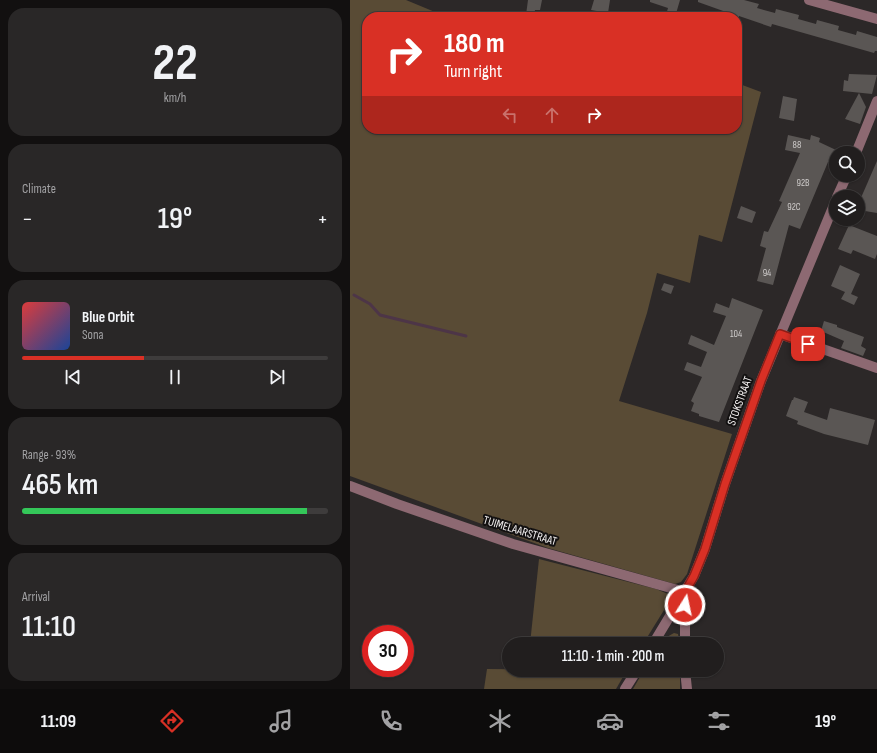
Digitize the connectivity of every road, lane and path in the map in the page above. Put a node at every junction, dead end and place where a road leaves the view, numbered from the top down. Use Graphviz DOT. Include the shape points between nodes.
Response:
graph roads {
  1 [pos="809,0"];
  2 [pos="877,19"];
  3 [pos="877,101"];
  4 [pos="859,146"];
  5 [pos="829,217"];
  6 [pos="780,334"];
  7 [pos="877,368"];
  8 [pos="350,486"];
  9 [pos="685,592"];
  10 [pos="657,637"];
  11 [pos="685,637"];
  12 [pos="633,677"];
  13 [pos="685,677"];
  14 [pos="625,689"];
  15 [pos="686,689"];
  1 -- 2 [label="street"];
  3 -- 4 [label="street"];
  5 -- 6 [label="street, STOKSTRAAT"];
  6 -- 7 [label="street"];
  6 -- 9 [label="street, STOKSTRAAT" via="725,484 705,549"];
  8 -- 9 [label="street, TUIMELAARSTRAAT" via="513,544"];
  9 -- 10 [label="street, STOKSTRAAT"];
  9 -- 11 [label="street"];
  12 -- 14 [label="street"];
  13 -- 15 [label="street"];
}
